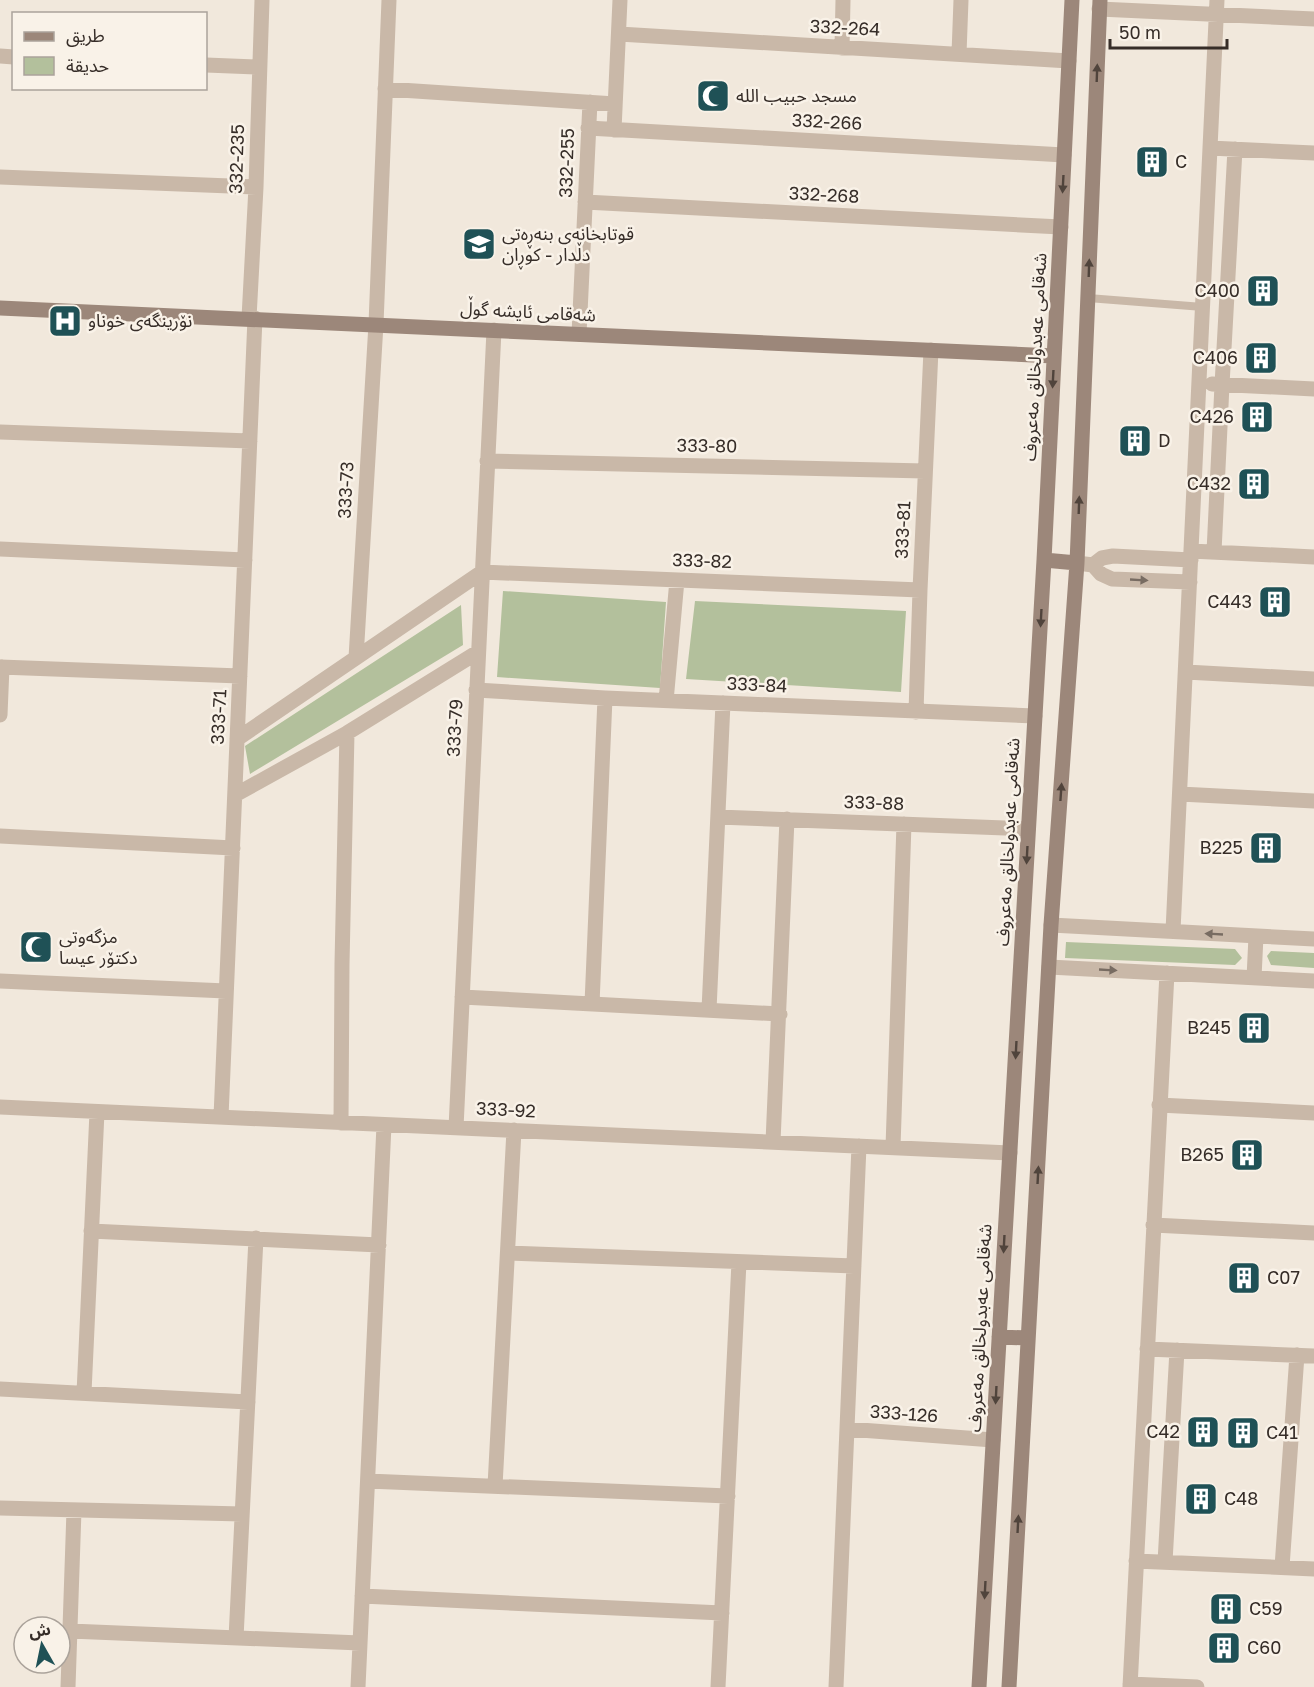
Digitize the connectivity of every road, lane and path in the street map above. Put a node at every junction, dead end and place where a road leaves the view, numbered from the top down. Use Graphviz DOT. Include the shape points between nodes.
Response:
graph roads {
  1 [pos="262,0"];
  2 [pos="389,0"];
  3 [pos="620,0"];
  4 [pos="843,0"];
  5 [pos="961,0"];
  6 [pos="1072,0"];
  7 [pos="1100,5"];
  8 [pos="1217,7"];
  9 [pos="1314,19"];
  10 [pos="619,34"];
  11 [pos="842,48"];
  12 [pos="959,54"];
  13 [pos="1069,61"];
  14 [pos="207,65"];
  15 [pos="259,67"];
  16 [pos="385,89"];
  17 [pos="590,102"];
  18 [pos="615,104"];
  19 [pos="588,128"];
  20 [pos="614,130"];
  21 [pos="1210,148"];
  22 [pos="1235,149"];
  23 [pos="1314,153"];
  24 [pos="1064,155"];
  25 [pos="0,177"];
  26 [pos="256,187"];
  27 [pos="585,202"];
  28 [pos="1061,227"];
  29 [pos="1088,298"];
  30 [pos="1203,307"];
  31 [pos="0,308"];
  32 [pos="252,318"];
  33 [pos="376,324"];
  34 [pos="494,330"];
  35 [pos="579,334"];
  36 [pos="931,350"];
  37 [pos="1054,356"];
  38 [pos="1199,384"];
  39 [pos="1222,385"];
  40 [pos="1314,389"];
  41 [pos="0,432"];
  42 [pos="250,441"];
  43 [pos="487,461"];
  44 [pos="925,471"];
  45 [pos="0,549"];
  46 [pos="1214,552"];
  47 [pos="1191,556"];
  48 [pos="1314,557"];
  49 [pos="245,560"];
  50 [pos="1044,560"];
  51 [pos="1077,563"];
  52 [pos="1093,565"];
  53 [pos="482,572"];
  54 [pos="677,580"];
  55 [pos="1190,582"];
  56 [pos="920,590"];
  57 [pos="478,652"];
  58 [pos="356,658"];
  59 [pos="1,667"];
  60 [pos="1186,672"];
  61 [pos="240,676"];
  62 [pos="1314,680"];
  63 [pos="476,690"];
  64 [pos="605,698"];
  65 [pos="666,701"];
  66 [pos="723,703"];
  67 [pos="916,712"];
  68 [pos="0,715"];
  69 [pos="1035,716"];
  70 [pos="347,733"];
  71 [pos="237,739"];
  72 [pos="1180,794"];
  73 [pos="235,795"];
  74 [pos="1314,801"];
  75 [pos="718,817"];
  76 [pos="787,819"];
  77 [pos="904,824"];
  78 [pos="1029,830"];
  79 [pos="0,836"];
  80 [pos="232,849"];
  81 [pos="1052,925"];
  82 [pos="1173,932"];
  83 [pos="1256,936"];
  84 [pos="1314,939"];
  85 [pos="1049,967"];
  86 [pos="1167,973"];
  87 [pos="1254,978"];
  88 [pos="0,981"];
  89 [pos="1314,981"];
  90 [pos="226,991"];
  91 [pos="462,997"];
  92 [pos="592,1004"];
  93 [pos="709,1010"];
  94 [pos="780,1014"];
  95 [pos="1159,1105"];
  96 [pos="0,1107"];
  97 [pos="97,1112"];
  98 [pos="1314,1113"];
  99 [pos="221,1117"];
  100 [pos="341,1123"];
  101 [pos="384,1125"];
  102 [pos="456,1128"];
  103 [pos="514,1130"];
  104 [pos="773,1142"];
  105 [pos="859,1146"];
  106 [pos="892,1147"];
  107 [pos="1010,1153"];
  108 [pos="1153,1225"];
  109 [pos="91,1231"];
  110 [pos="1314,1233"];
  111 [pos="256,1239"];
  112 [pos="379,1245"];
  113 [pos="508,1253"];
  114 [pos="739,1262"];
  115 [pos="854,1266"];
  116 [pos="999,1337"];
  117 [pos="1029,1338"];
  118 [pos="1147,1349"];
  119 [pos="1177,1350"];
  120 [pos="1297,1355"];
  121 [pos="1314,1356"];
  122 [pos="0,1389"];
  123 [pos="84,1393"];
  124 [pos="248,1402"];
  125 [pos="848,1429"];
  126 [pos="993,1440"];
  127 [pos="368,1481"];
  128 [pos="495,1486"];
  129 [pos="728,1496"];
  130 [pos="0,1508"];
  131 [pos="74,1510"];
  132 [pos="242,1514"];
  133 [pos="1136,1561"];
  134 [pos="1164,1562"];
  135 [pos="1282,1567"];
  136 [pos="1314,1569"];
  137 [pos="362,1596"];
  138 [pos="722,1613"];
  139 [pos="71,1615"];
  140 [pos="72,1631"];
  141 [pos="236,1638"];
  142 [pos="360,1643"];
  143 [pos="1130,1686"];
  144 [pos="1155,1686"];
  145 [pos="358,1687"];
  146 [pos="718,1687"];
  147 [pos="836,1687"];
  148 [pos="979,1687"];
  149 [pos="1009,1687"];
  150 [pos="1197,1687"];
  1 -- 15 [label="street, 332-235"];
  2 -- 16 [label="street, 333-73"];
  3 -- 10 [label="street"];
  4 -- 11 [label="street"];
  5 -- 12 [label="street"];
  6 -- 13 [label="main road, شەقامی عەبدولخالق مەعروف"];
  7 -- 8 [label="street"];
  29 -- 7 [label="main road, one-way"];
  8 -- 9 [label="street"];
  8 -- 21 [label="street"];
  10 -- 11 [label="street, 332-264"];
  10 -- 18 [label="street"];
  11 -- 12 [label="street, 332-264"];
  12 -- 13 [label="street, 332-264"];
  13 -- 24 [label="main road, شەقامی عەبدولخالق مەعروف"];
  14 -- 15 [label="street"];
  15 -- 26 [label="street, 332-235"];
  16 -- 17 [label="street"];
  16 -- 33 [label="street, 333-73"];
  17 -- 18 [label="street"];
  17 -- 19 [label="street, 332-255"];
  18 -- 20 [label="street"];
  19 -- 20 [label="street, 332-266"];
  19 -- 27 [label="street, 332-255"];
  20 -- 24 [label="street, 332-266"];
  21 -- 22 [label="street"];
  21 -- 30 [label="street"];
  22 -- 23 [label="street"];
  22 -- 39 [label="street"];
  24 -- 28 [label="main road, شەقامی عەبدولخالق مەعروف, one-way"];
  25 -- 26 [label="street"];
  26 -- 32 [label="street, 332-235"];
  27 -- 28 [label="street, 332-268"];
  27 -- 35 [label="street, 332-255"];
  28 -- 37 [label="main road, شەقامی عەبدولخالق مەعروف"];
  29 -- 30 [label="lane"];
  51 -- 29 [label="main road, one-way"];
  30 -- 38 [label="street"];
  31 -- 32 [label="main road, شەقامی ئایشە گوڵ"];
  32 -- 33 [label="main road, شەقامی ئایشە گوڵ"];
  32 -- 42 [label="street, 333-71"];
  33 -- 34 [label="main road, شەقامی ئایشە گوڵ"];
  33 -- 58 [label="street, 333-73"];
  34 -- 35 [label="main road, شەقامی ئایشە گوڵ"];
  34 -- 43 [label="street, 333-79"];
  35 -- 36 [label="main road, شەقامی ئایشە گوڵ"];
  36 -- 37 [label="main road, شەقامی ئایشە گوڵ"];
  36 -- 44 [label="street, 333-81"];
  37 -- 50 [label="main road, شەقامی عەبدولخالق مەعروف, one-way"];
  38 -- 39 [label="street"];
  38 -- 47 [label="street"];
  39 -- 40 [label="street"];
  39 -- 46 [label="street"];
  41 -- 42 [label="street"];
  42 -- 49 [label="street, 333-71"];
  43 -- 44 [label="street, 333-80"];
  43 -- 53 [label="street, 333-79"];
  44 -- 56 [label="street, 333-81"];
  45 -- 49 [label="street"];
  46 -- 47 [label="street"];
  46 -- 48 [label="street"];
  47 -- 52 [label="street" via="1113,556"];
  47 -- 55 [label="street"];
  49 -- 61 [label="street, 333-71"];
  50 -- 51 [label="main road"];
  50 -- 69 [label="main road, شەقامی عەبدولخالق مەعروف, one-way"];
  51 -- 52 [label="street"];
  81 -- 51 [label="main road, one-way"];
  52 -- 55 [label="street, one-way" via="1112,579"];
  53 -- 54 [label="street, 333-82"];
  53 -- 57 [label="street, 333-79"];
  53 -- 58 [label="street"];
  54 -- 56 [label="street, 333-82"];
  54 -- 65 [label="street"];
  55 -- 60 [label="street"];
  56 -- 67 [label="street, 333-81"];
  57 -- 63 [label="street, 333-79"];
  57 -- 70 [label="street"];
  58 -- 71 [label="street"];
  59 -- 61 [label="street"];
  59 -- 68 [label="street"];
  60 -- 62 [label="street"];
  60 -- 72 [label="street"];
  61 -- 71 [label="street, 333-71"];
  63 -- 64 [label="street, 333-84"];
  63 -- 91 [label="street, 333-79"];
  64 -- 65 [label="street, 333-84"];
  64 -- 92 [label="street"];
  65 -- 66 [label="street, 333-84"];
  66 -- 67 [label="street, 333-84"];
  66 -- 75 [label="street"];
  67 -- 69 [label="street, 333-84"];
  69 -- 78 [label="main road, شەقامی عەبدولخالق مەعروف"];
  70 -- 73 [label="street"];
  70 -- 100 [label="street"];
  71 -- 73 [label="street, 333-71"];
  72 -- 74 [label="street"];
  72 -- 82 [label="street"];
  73 -- 80 [label="street, 333-71"];
  75 -- 76 [label="street, 333-88"];
  75 -- 93 [label="street"];
  76 -- 77 [label="street, 333-88"];
  76 -- 94 [label="street"];
  77 -- 78 [label="street, 333-88"];
  77 -- 106 [label="street"];
  78 -- 107 [label="main road, شەقامی عەبدولخالق مەعروف, one-way"];
  79 -- 80 [label="street"];
  80 -- 90 [label="street, 333-71"];
  81 -- 82 [label="street"];
  81 -- 85 [label="main road"];
  83 -- 82 [label="street, one-way"];
  83 -- 84 [label="street"];
  83 -- 87 [label="street"];
  85 -- 86 [label="street, one-way"];
  117 -- 85 [label="main road, one-way"];
  86 -- 87 [label="street"];
  86 -- 95 [label="street"];
  87 -- 89 [label="street"];
  88 -- 90 [label="street"];
  90 -- 99 [label="street, 333-71"];
  91 -- 92 [label="street"];
  91 -- 102 [label="street, 333-79"];
  92 -- 93 [label="street"];
  93 -- 94 [label="street"];
  94 -- 104 [label="street"];
  95 -- 98 [label="street"];
  95 -- 108 [label="street"];
  96 -- 97 [label="street, 333-92"];
  97 -- 99 [label="street, 333-92"];
  97 -- 109 [label="street"];
  99 -- 100 [label="street, 333-92"];
  100 -- 101 [label="street, 333-92"];
  101 -- 102 [label="street, 333-92"];
  101 -- 112 [label="street"];
  102 -- 103 [label="street, 333-92"];
  103 -- 104 [label="street, 333-92"];
  103 -- 113 [label="street"];
  104 -- 105 [label="street, 333-92"];
  105 -- 106 [label="street, 333-92"];
  105 -- 115 [label="street"];
  106 -- 107 [label="street, 333-92"];
  107 -- 116 [label="main road, شەقامی عەبدولخالق مەعروف, one-way"];
  108 -- 110 [label="street"];
  108 -- 118 [label="street"];
  109 -- 111 [label="street"];
  109 -- 123 [label="street"];
  111 -- 112 [label="street"];
  111 -- 124 [label="street"];
  112 -- 127 [label="street"];
  113 -- 114 [label="street"];
  113 -- 128 [label="street"];
  114 -- 115 [label="street"];
  114 -- 129 [label="street"];
  115 -- 125 [label="street"];
  116 -- 117 [label="main road"];
  116 -- 126 [label="main road, شەقامی عەبدولخالق مەعروف, one-way"];
  149 -- 117 [label="main road, one-way"];
  118 -- 119 [label="street"];
  118 -- 133 [label="street"];
  119 -- 120 [label="street"];
  119 -- 134 [label="street"];
  120 -- 121 [label="street"];
  120 -- 135 [label="street"];
  122 -- 123 [label="street"];
  123 -- 124 [label="street"];
  124 -- 132 [label="street"];
  125 -- 126 [label="street, 333-126"];
  125 -- 147 [label="street"];
  126 -- 148 [label="main road, شەقامی عەبدولخالق مەعروف, one-way"];
  127 -- 128 [label="street"];
  127 -- 137 [label="street"];
  128 -- 129 [label="street"];
  129 -- 138 [label="street"];
  130 -- 131 [label="street"];
  131 -- 132 [label="street"];
  131 -- 139 [label="street"];
  132 -- 141 [label="street"];
  133 -- 134 [label="street"];
  133 -- 143 [label="street"];
  134 -- 135 [label="street"];
  135 -- 136 [label="street"];
  137 -- 138 [label="street"];
  137 -- 142 [label="street"];
  138 -- 146 [label="street"];
  140 -- 141 [label="street"];
  141 -- 142 [label="street"];
  142 -- 145 [label="street"];
  143 -- 144 [label="street"];
  144 -- 150 [label="street"];
}
